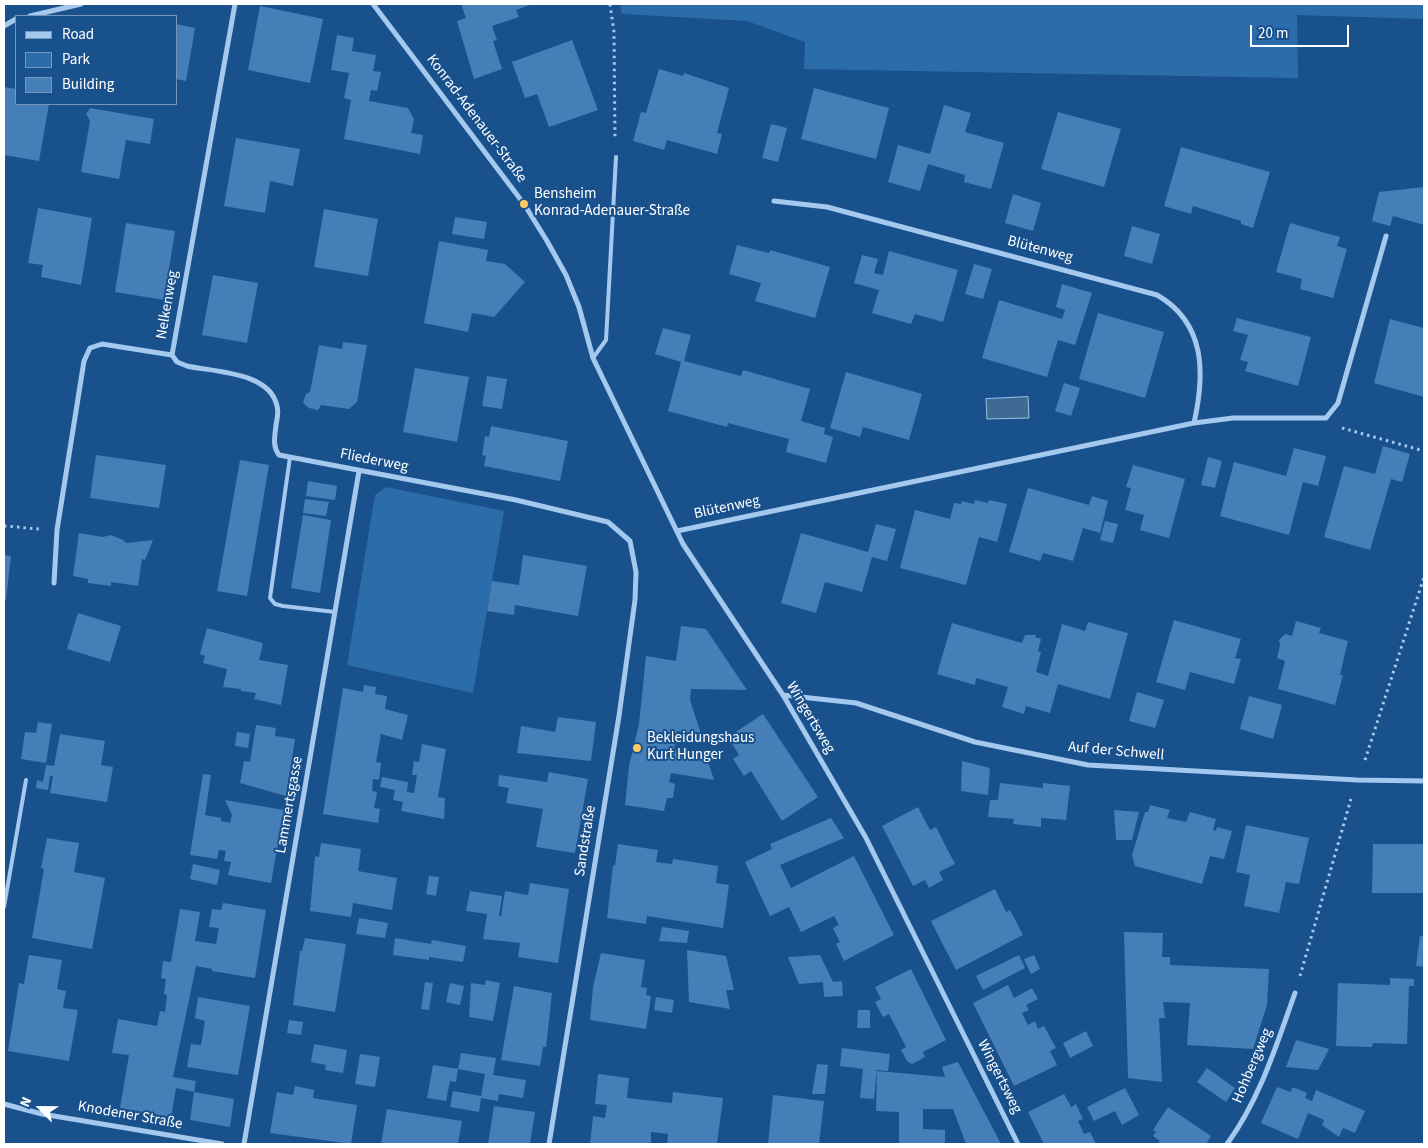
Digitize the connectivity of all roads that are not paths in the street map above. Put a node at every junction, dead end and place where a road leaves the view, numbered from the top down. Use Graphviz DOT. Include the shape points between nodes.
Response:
graph roads {
  1 [pos="81,4"];
  2 [pos="235,4"];
  3 [pos="373,4"];
  4 [pos="34,15"];
  5 [pos="616,157"];
  6 [pos="774,201"];
  7 [pos="1386,236"];
  8 [pos="579,308"];
  9 [pos="172,355"];
  10 [pos="593,358"];
  11 [pos="1194,423"];
  12 [pos="290,458"];
  13 [pos="359,471"];
  14 [pos="677,531"];
  15 [pos="630,541"];
  16 [pos="54,582"];
  17 [pos="335,612"];
  18 [pos="783,695"];
  19 [pos="26,780"];
  20 [pos="1424,781"];
  21 [pos="4,907"];
  22 [pos="1295,993"];
  23 [pos="4,1104"];
  24 [pos="222,1144"];
  25 [pos="244,1144"];
  26 [pos="548,1144"];
  27 [pos="1018,1144"];
  28 [pos="1227,1144"];
  1 -- 4 [label="street"];
  2 -- 9 [label="street, Nelkenweg"];
  3 -- 8 [label="street, Konrad-Adenauer-Straße" via="524,204 566,275"];
  5 -- 10 [label="lane" via="606,340"];
  6 -- 11 [label="street, Blütenweg" via="827,206 1157,295 1178,310 1197,342 1201,376"];
  7 -- 11 [label="street, Blütenweg" via="1338,403 1326,418 1233,418"];
  8 -- 10 [label="street, Wingertsweg"];
  9 -- 12 [label="street" via="177,362 187,366 254,379 266,386 278,408 276,452"];
  9 -- 16 [label="street, Nelkenweg" via="102,344 90,348 84,361 57,530"];
  10 -- 14 [label="street, Wingertsweg"];
  11 -- 14 [label="street, Blütenweg"];
  12 -- 13 [label="street, Fliederweg"];
  12 -- 17 [label="lane" via="270,598 283,606"];
  13 -- 15 [label="street, Fliederweg" via="516,500 608,522"];
  13 -- 17 [label="street, Lammertsgasse"];
  14 -- 18 [label="street, Wingertsweg"];
  15 -- 26 [label="street, Sandstraße" via="636,572 635,600"];
  17 -- 25 [label="street, Lammertsgasse"];
  18 -- 20 [label="street, Auf der Schwell" via="856,703 975,742 1088,765"];
  18 -- 27 [label="street, Wingertsweg" via="866,838"];
  19 -- 21 [label="lane"];
  22 -- 28 [label="street, Hohbergweg" via="1267,1072 1242,1123"];
  23 -- 24 [label="street, Knodener Straße" via="42,1114"];
}
